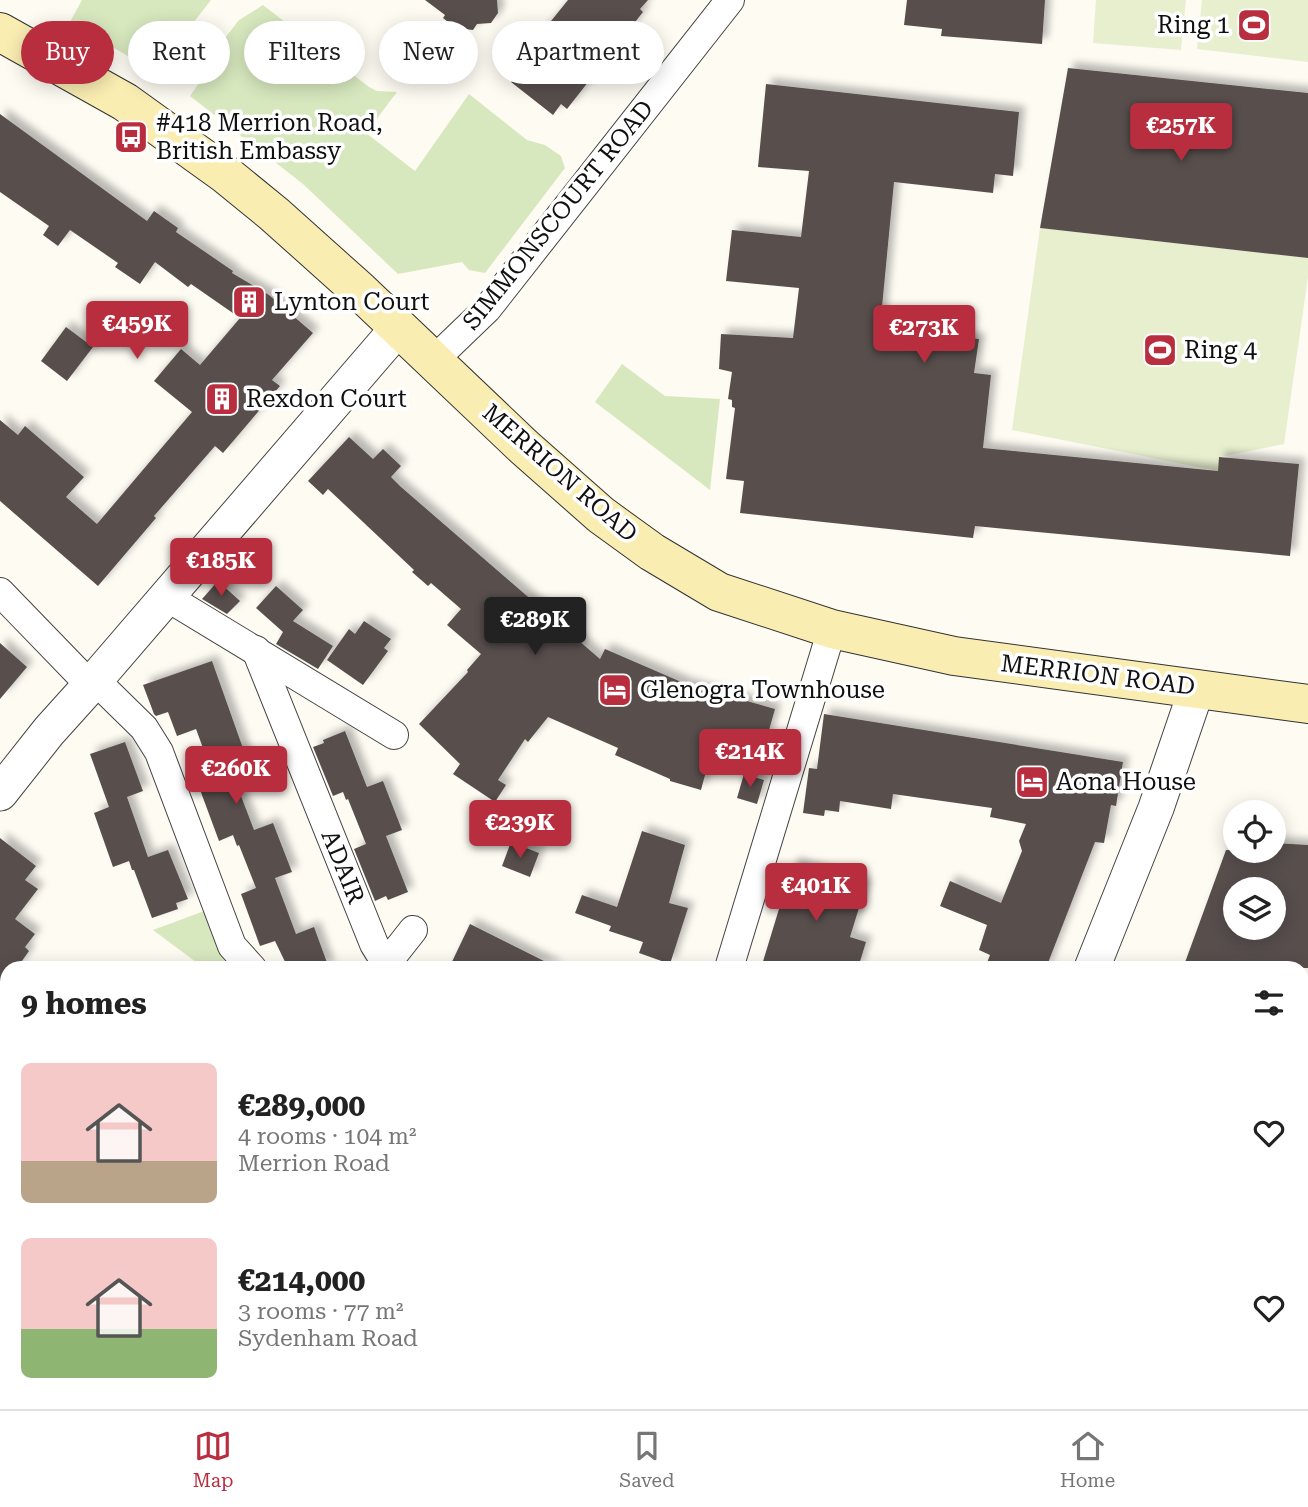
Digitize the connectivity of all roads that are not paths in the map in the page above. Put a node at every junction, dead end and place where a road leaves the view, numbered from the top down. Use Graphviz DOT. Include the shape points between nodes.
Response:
graph roads {
  1 [pos="730,0"];
  2 [pos="0,32"];
  3 [pos="399,327"];
  4 [pos="434,360"];
  5 [pos="0,592"];
  6 [pos="165,596"];
  7 [pos="832,629"];
  8 [pos="256,650"];
  9 [pos="93,683"];
  10 [pos="1197,688"];
  11 [pos="1308,704"];
  12 [pos="394,735"];
  13 [pos="0,793"];
  14 [pos="413,930"];
  15 [pos="246,961"];
  16 [pos="382,961"];
  17 [pos="389,961"];
  18 [pos="731,961"];
  19 [pos="1095,961"];
  1 -- 4 [label="street, SIMMONSCOURT ROAD" via="487,309"];
  2 -- 3 [label="main road, MERRION ROAD" via="125,102 225,174"];
  3 -- 4 [label="main road, MERRION ROAD"];
  3 -- 6 [label="street"];
  4 -- 7 [label="main road, MERRION ROAD" via="593,508 652,552 719,592"];
  5 -- 9 [label="street"];
  6 -- 8 [label="street"];
  6 -- 9 [label="street"];
  7 -- 10 [label="main road, MERRION ROAD" via="954,656"];
  7 -- 18 [label="street"];
  8 -- 12 [label="street"];
  8 -- 16 [label="street, ADAIR"];
  9 -- 13 [label="street"];
  9 -- 15 [label="street" via="144,728 159,752 232,946"];
  10 -- 11 [label="main road, MERRION ROAD"];
  10 -- 19 [label="street" via="1156,808"];
  14 -- 17 [label="street, ADAIR"];
}
